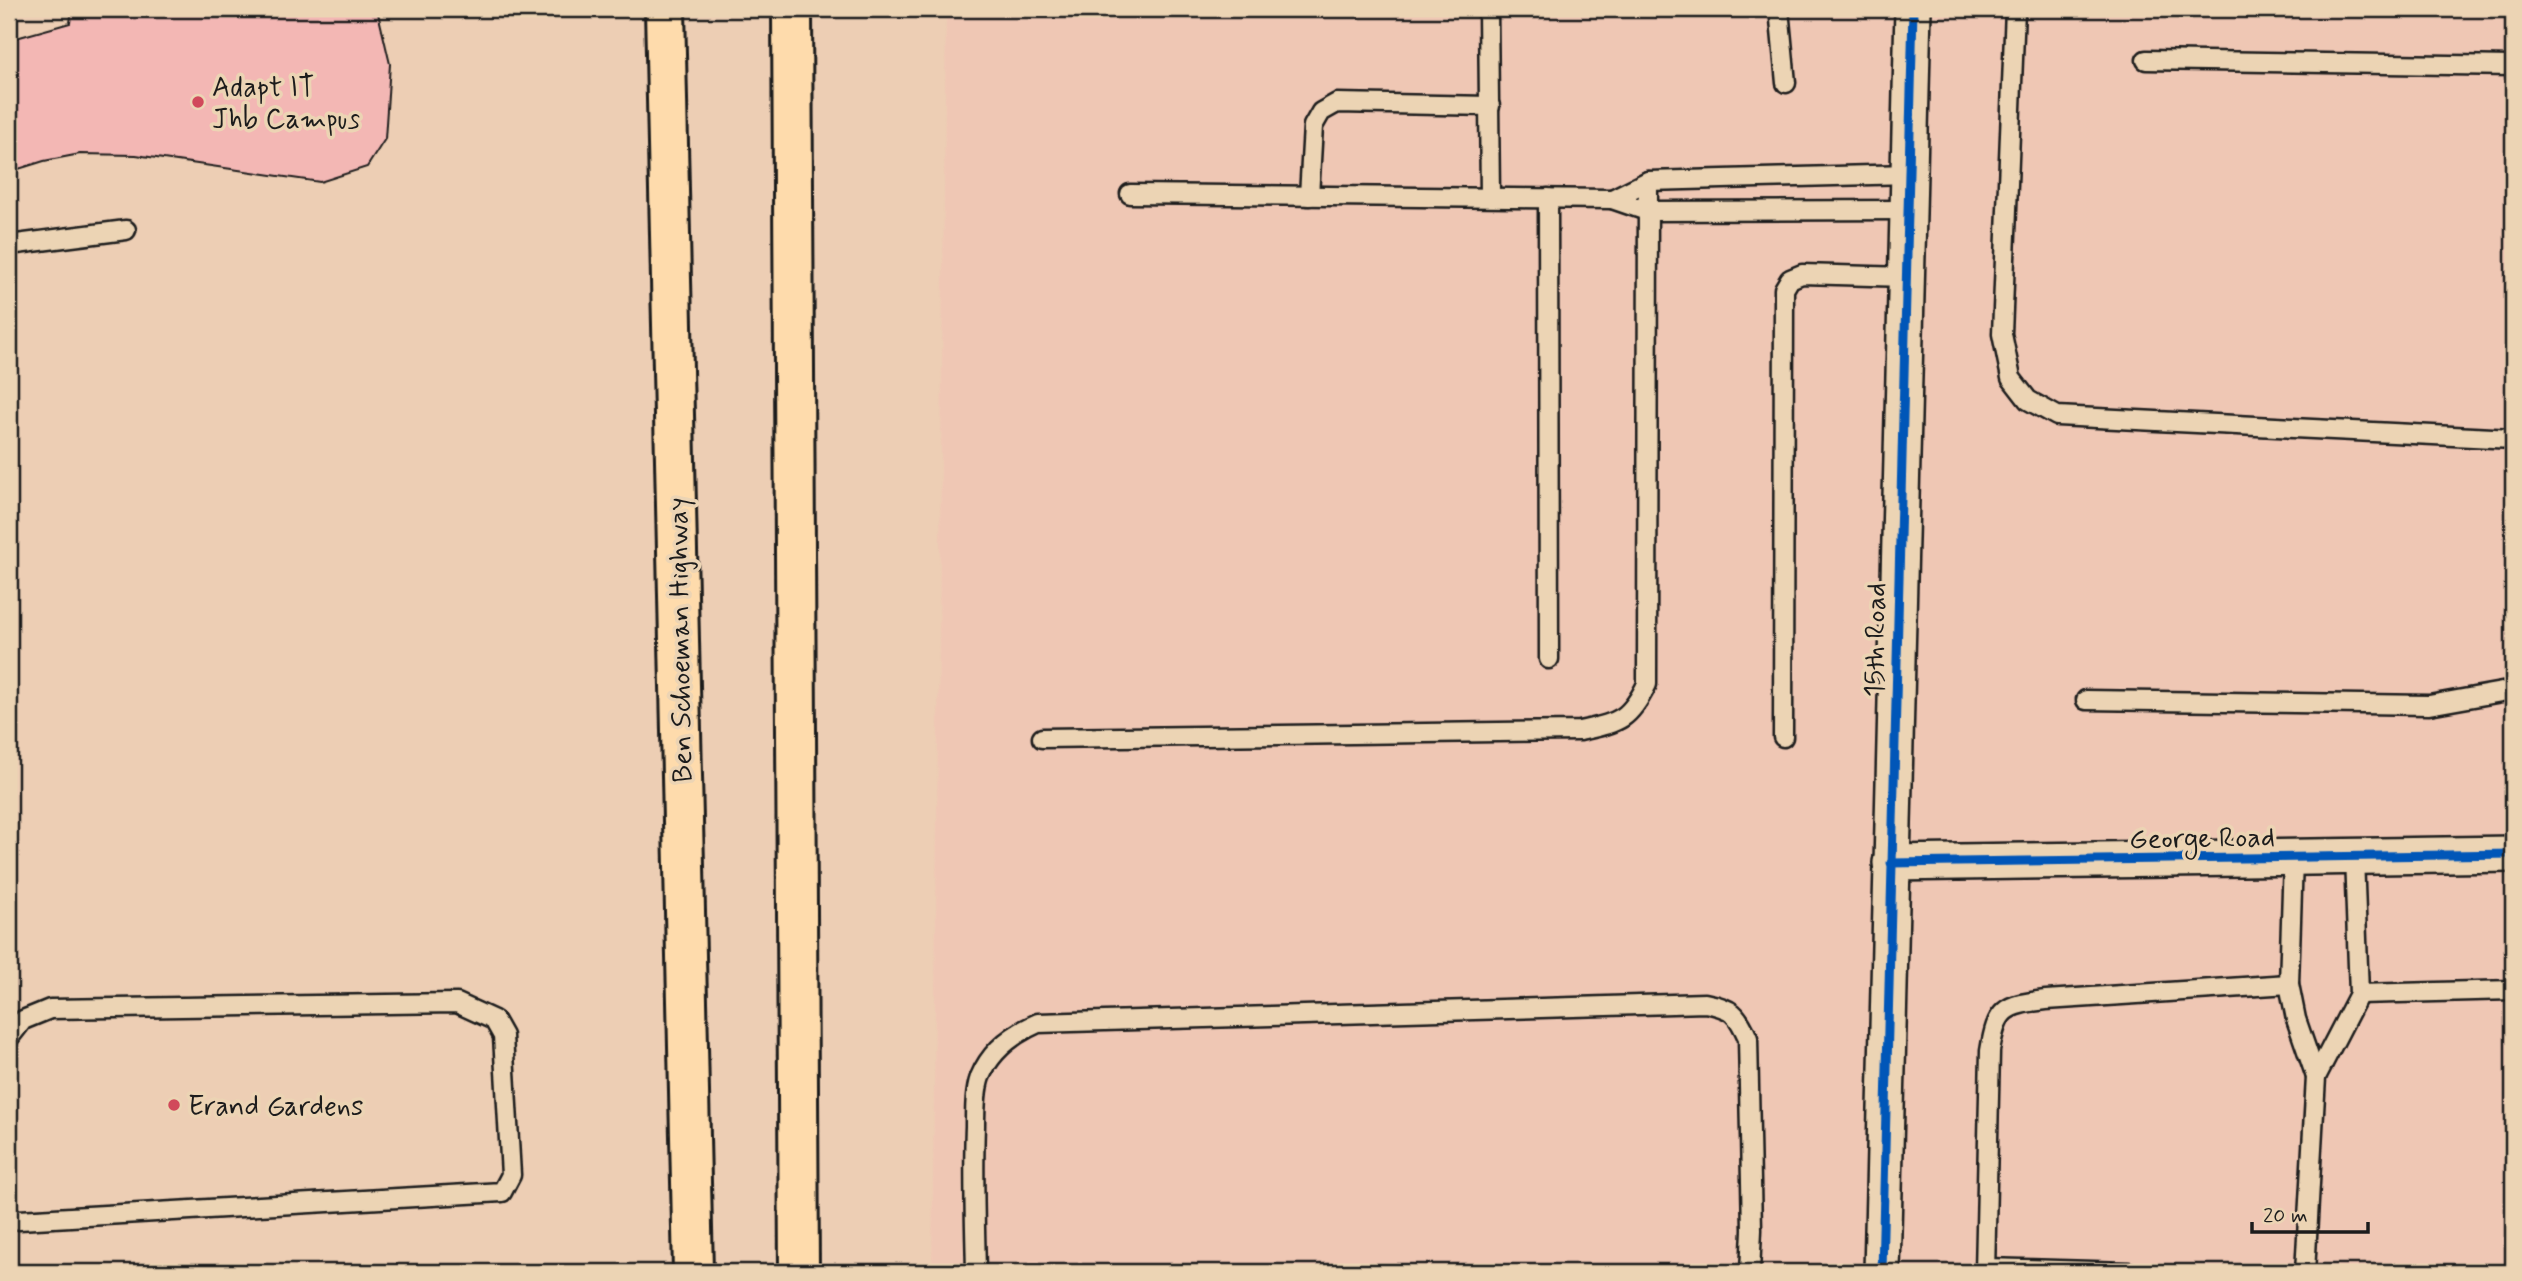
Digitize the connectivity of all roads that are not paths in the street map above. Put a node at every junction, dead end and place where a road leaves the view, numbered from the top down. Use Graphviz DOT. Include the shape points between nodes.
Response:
graph roads {
  1 [pos="665,9"];
  2 [pos="792,9"];
  3 [pos="1488,9"];
  4 [pos="1779,9"];
  5 [pos="1913,9"];
  6 [pos="2015,9"];
  7 [pos="2146,60"];
  8 [pos="2513,66"];
  9 [pos="1786,83"];
  10 [pos="1490,106"];
  11 [pos="1909,174"];
  12 [pos="1648,181"];
  13 [pos="1130,194"];
  14 [pos="1309,196"];
  15 [pos="1490,196"];
  16 [pos="1548,198"];
  17 [pos="1612,199"];
  18 [pos="1908,210"];
  19 [pos="1647,211"];
  20 [pos="126,230"];
  21 [pos="9,245"];
  22 [pos="1906,277"];
  23 [pos="2513,439"];
  24 [pos="1549,659"];
  25 [pos="2513,690"];
  26 [pos="2086,700"];
  27 [pos="1783,737"];
  28 [pos="1042,738"];
  29 [pos="2513,854"];
  30 [pos="2354,857"];
  31 [pos="2293,858"];
  32 [pos="1891,863"];
  33 [pos="2289,984"];
  34 [pos="2513,990"];
  35 [pos="2359,995"];
  36 [pos="9,1038"];
  37 [pos="2316,1077"];
  38 [pos="9,1217"];
  39 [pos="1985,1270"];
  40 [pos="693,1272"];
  41 [pos="799,1272"];
  42 [pos="976,1272"];
  43 [pos="1750,1272"];
  44 [pos="1882,1272"];
  45 [pos="2128,1272"];
  46 [pos="2305,1272"];
  1 -- 40 [label="highway, Ben Schoeman Highway"];
  2 -- 41 [label="highway"];
  3 -- 10 [label="lane"];
  4 -- 9 [label="lane"];
  5 -- 11 [label="street, 15th Road"];
  6 -- 23 [label="lane" via="2002,334 2011,378 2028,400 2057,416"];
  7 -- 8 [label="lane"];
  10 -- 14 [label="lane" via="1337,103 1321,112 1312,126"];
  10 -- 15 [label="lane"];
  11 -- 12 [label="lane"];
  11 -- 18 [label="street, 15th Road"];
  12 -- 17 [label="lane"];
  12 -- 19 [label="lane"];
  13 -- 14 [label="lane"];
  14 -- 15 [label="lane"];
  15 -- 16 [label="lane"];
  16 -- 17 [label="lane"];
  16 -- 24 [label="lane"];
  17 -- 19 [label="lane"];
  18 -- 19 [label="lane"];
  18 -- 22 [label="street, 15th Road"];
  19 -- 28 [label="lane" via="1647,684 1635,708 1611,724 1580,731"];
  20 -- 21 [label="lane"];
  22 -- 27 [label="lane" via="1802,275 1790,279 1784,289"];
  22 -- 32 [label="street, 15th Road"];
  25 -- 26 [label="lane" via="2429,705"];
  29 -- 30 [label="street, George Road"];
  30 -- 31 [label="street, George Road"];
  30 -- 35 [label="lane"];
  31 -- 32 [label="street, George Road"];
  31 -- 33 [label="lane"];
  32 -- 44 [label="street, 15th Road"];
  33 -- 37 [label="lane" via="2295,1019"];
  33 -- 39 [label="lane" via="2046,1000 2007,1009 1996,1021 1990,1051"];
  34 -- 35 [label="lane"];
  35 -- 37 [label="lane"];
  36 -- 38 [label="lane" via="23,1020 50,1009 457,1003 494,1020 503,1036 511,1175 502,1192 19,1220"];
  37 -- 46 [label="lane"];
  39 -- 45 [label="lane"];
  42 -- 43 [label="lane" via="974,1146 980,1078 995,1052 1038,1023 1705,1003 1726,1007 1739,1018 1748,1038"];
}
